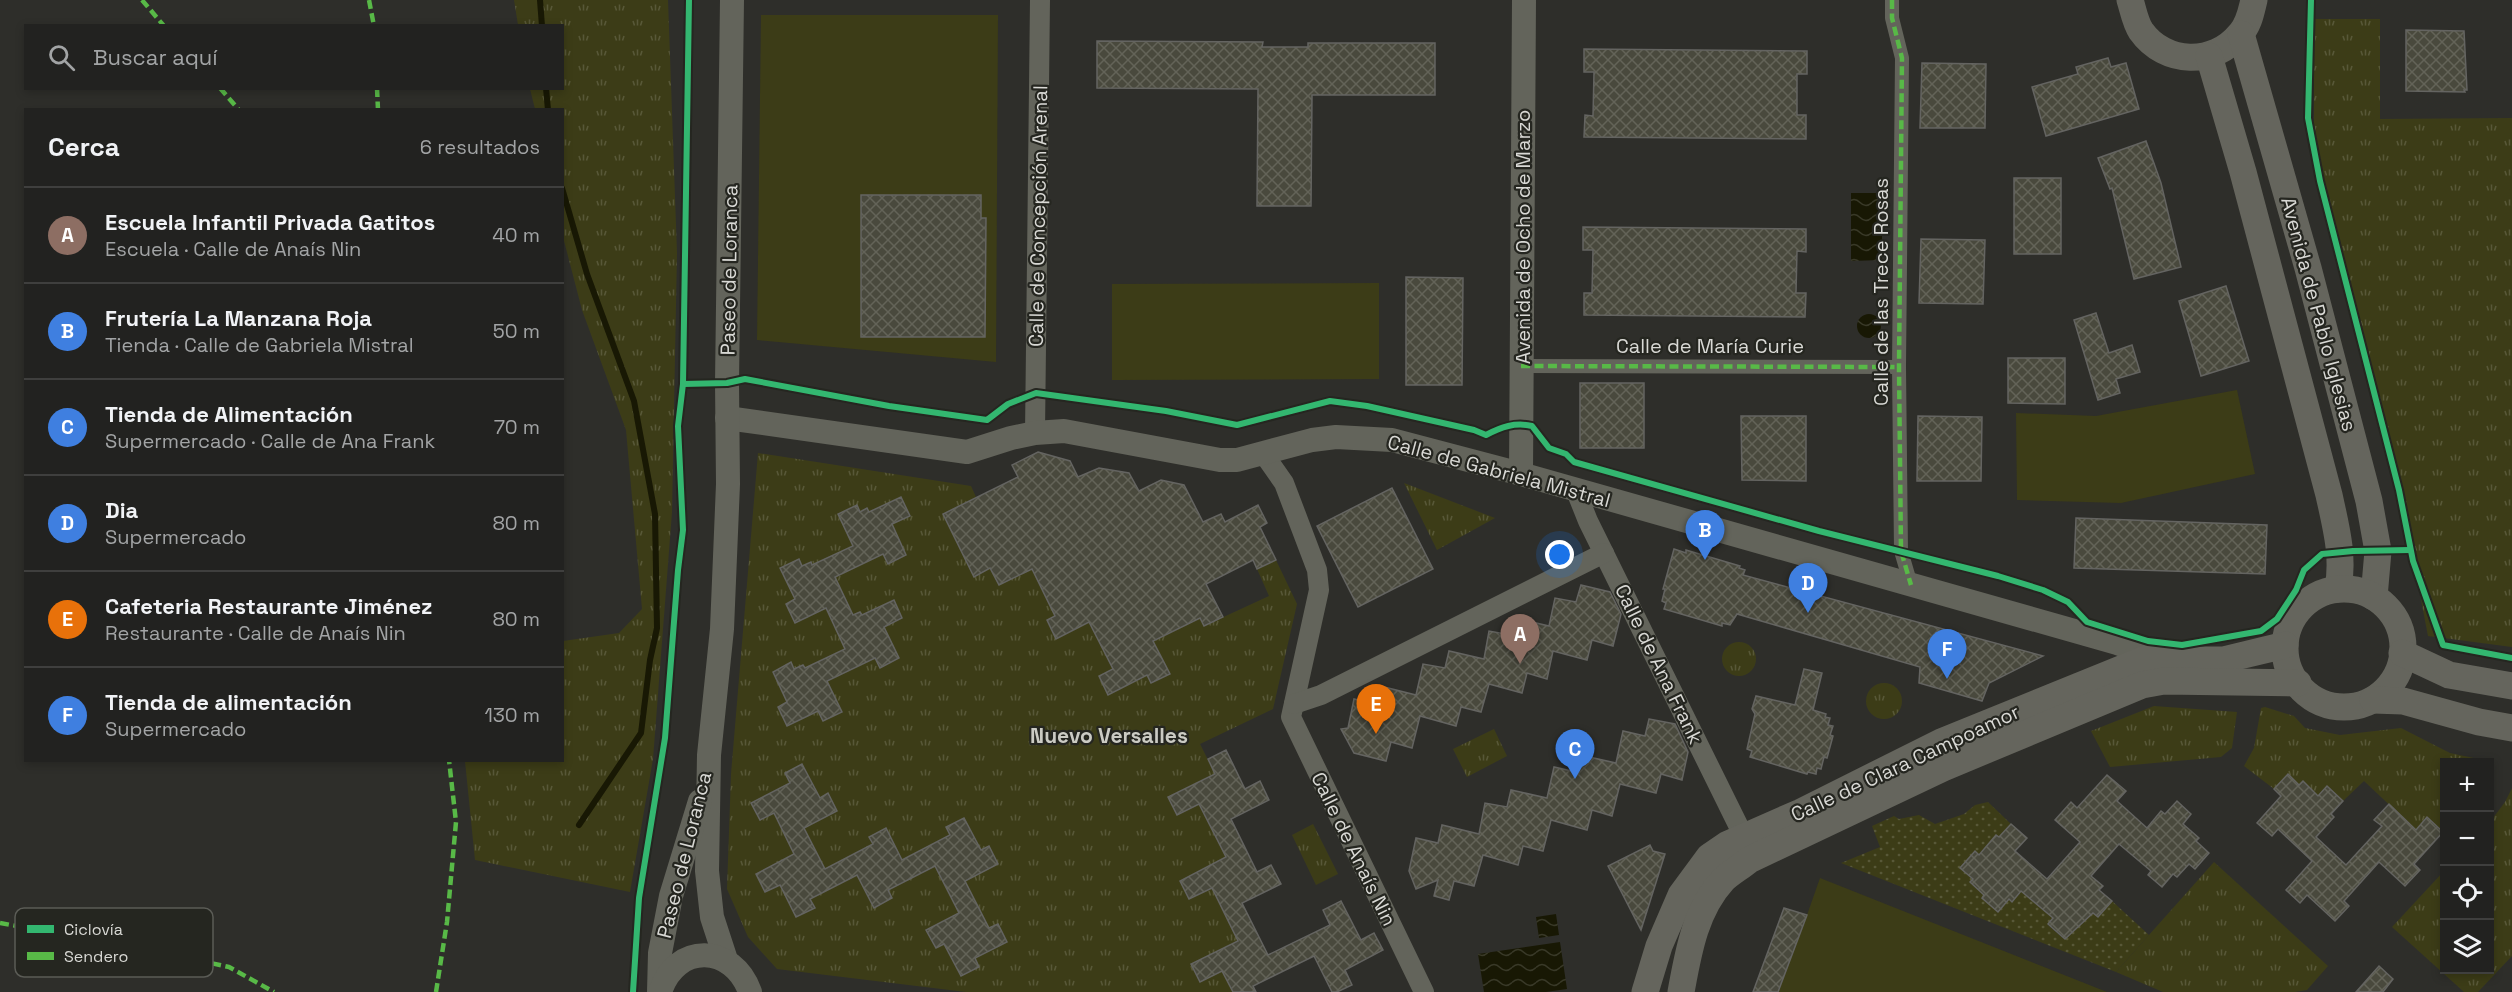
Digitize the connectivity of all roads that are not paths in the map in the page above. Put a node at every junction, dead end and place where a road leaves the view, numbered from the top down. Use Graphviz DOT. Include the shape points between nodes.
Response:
graph roads {
  1 [pos="732,0"];
  2 [pos="1040,0"];
  3 [pos="1524,0"];
  4 [pos="1892,0"];
  5 [pos="2130,0"];
  6 [pos="2254,0"];
  7 [pos="2241,34"];
  8 [pos="2209,56"];
  9 [pos="1521,366"];
  10 [pos="1899,367"];
  11 [pos="727,418"];
  12 [pos="1035,432"];
  13 [pos="1263,453"];
  14 [pos="1521,474"];
  15 [pos="1576,491"];
  16 [pos="1604,553"];
  17 [pos="1911,585"];
  18 [pos="2338,589"];
  19 [pos="2374,597"];
  20 [pos="2285,645"];
  21 [pos="2402,653"];
  22 [pos="2153,656"];
  23 [pos="2298,682"];
  24 [pos="2512,686"];
  25 [pos="2373,700"];
  26 [pos="1293,704"];
  27 [pos="2512,728"];
  28 [pos="709,755"];
  29 [pos="1744,837"];
  30 [pos="726,960"];
  31 [pos="660,992"];
  32 [pos="750,992"];
  33 [pos="1424,992"];
  34 [pos="1646,992"];
  35 [pos="1681,992"];
  1 -- 11 [label="street, Paseo de Loranca"];
  2 -- 12 [label="street, Calle de Concepción Arenal"];
  3 -- 9 [label="street, Avenida de Ocho de Marzo"];
  4 -- 10 [label="street, Calle de las Trece Rosas" via="1892,18 1902,58"];
  5 -- 8 [label="main road" via="2140,29 2154,45 2171,54"];
  6 -- 7 [label="main road"];
  7 -- 8 [label="main road"];
  7 -- 19 [label="main road, Avenida de Pablo Iglesias" via="2369,501 2378,551"];
  8 -- 18 [label="main road, Avenida de Pablo Iglesias" via="2329,495 2340,548 2342,570"];
  9 -- 10 [label="street, Calle de María Curie"];
  9 -- 14 [label="street, Avenida de Ocho de Marzo"];
  10 -- 17 [label="street, Calle de las Trece Rosas" via="1901,551"];
  11 -- 12 [label="street, Calle de Gabriela Mistral" via="967,452"];
  11 -- 28 [label="street, Paseo de Loranca" via="722,629"];
  12 -- 13 [label="street, Calle de Gabriela Mistral" via="1064,431 1220,460"];
  13 -- 14 [label="street, Calle de Gabriela Mistral" via="1336,437 1382,439"];
  13 -- 26 [label="street, Calle de Anaís Nin" via="1284,483 1317,570 1319,590"];
  14 -- 15 [label="street, Calle de Gabriela Mistral"];
  15 -- 16 [label="street, Calle de Ana Frank"];
  15 -- 17 [label="street, Calle de Gabriela Mistral"];
  16 -- 26 [label="street" via="1321,695"];
  16 -- 29 [label="street, Calle de Ana Frank"];
  17 -- 22 [label="street, Calle de Gabriela Mistral"];
  18 -- 19 [label="main road"];
  18 -- 20 [label="main road" via="2306,602 2292,619"];
  19 -- 21 [label="main road" via="2396,620"];
  20 -- 22 [label="main road, Calle de Clara Campoamor" via="2223,660"];
  20 -- 23 [label="main road" via="2290,670"];
  21 -- 24 [label="main road" via="2449,675"];
  21 -- 25 [label="main road" via="2389,687"];
  22 -- 29 [label="main road, Calle de Clara Campoamor" via="1941,742"];
  23 -- 25 [label="main road" via="2310,698 2329,706 2348,708"];
  23 -- 35 [label="main road, Calle de Clara Campoamor" via="2164,681 2142,685 1943,768 1749,860 1723,880 1704,909 1689,950"];
  25 -- 27 [label="main road" via="2403,701"];
  26 -- 33 [label="street, Calle de Anaís Nin" via="1291,717"];
  28 -- 30 [label="street, Paseo de Loranca" via="707,871 712,917"];
  28 -- 31 [label="street, Paseo de Loranca" via="697,813 670,896 660,953"];
  29 -- 34 [label="main road, Calle de Clara Campoamor" via="1708,857 1681,895 1659,946"];
  30 -- 31 [label="street" via="711,955 683,960 664,979"];
  30 -- 32 [label="street" via="745,978"];
}
